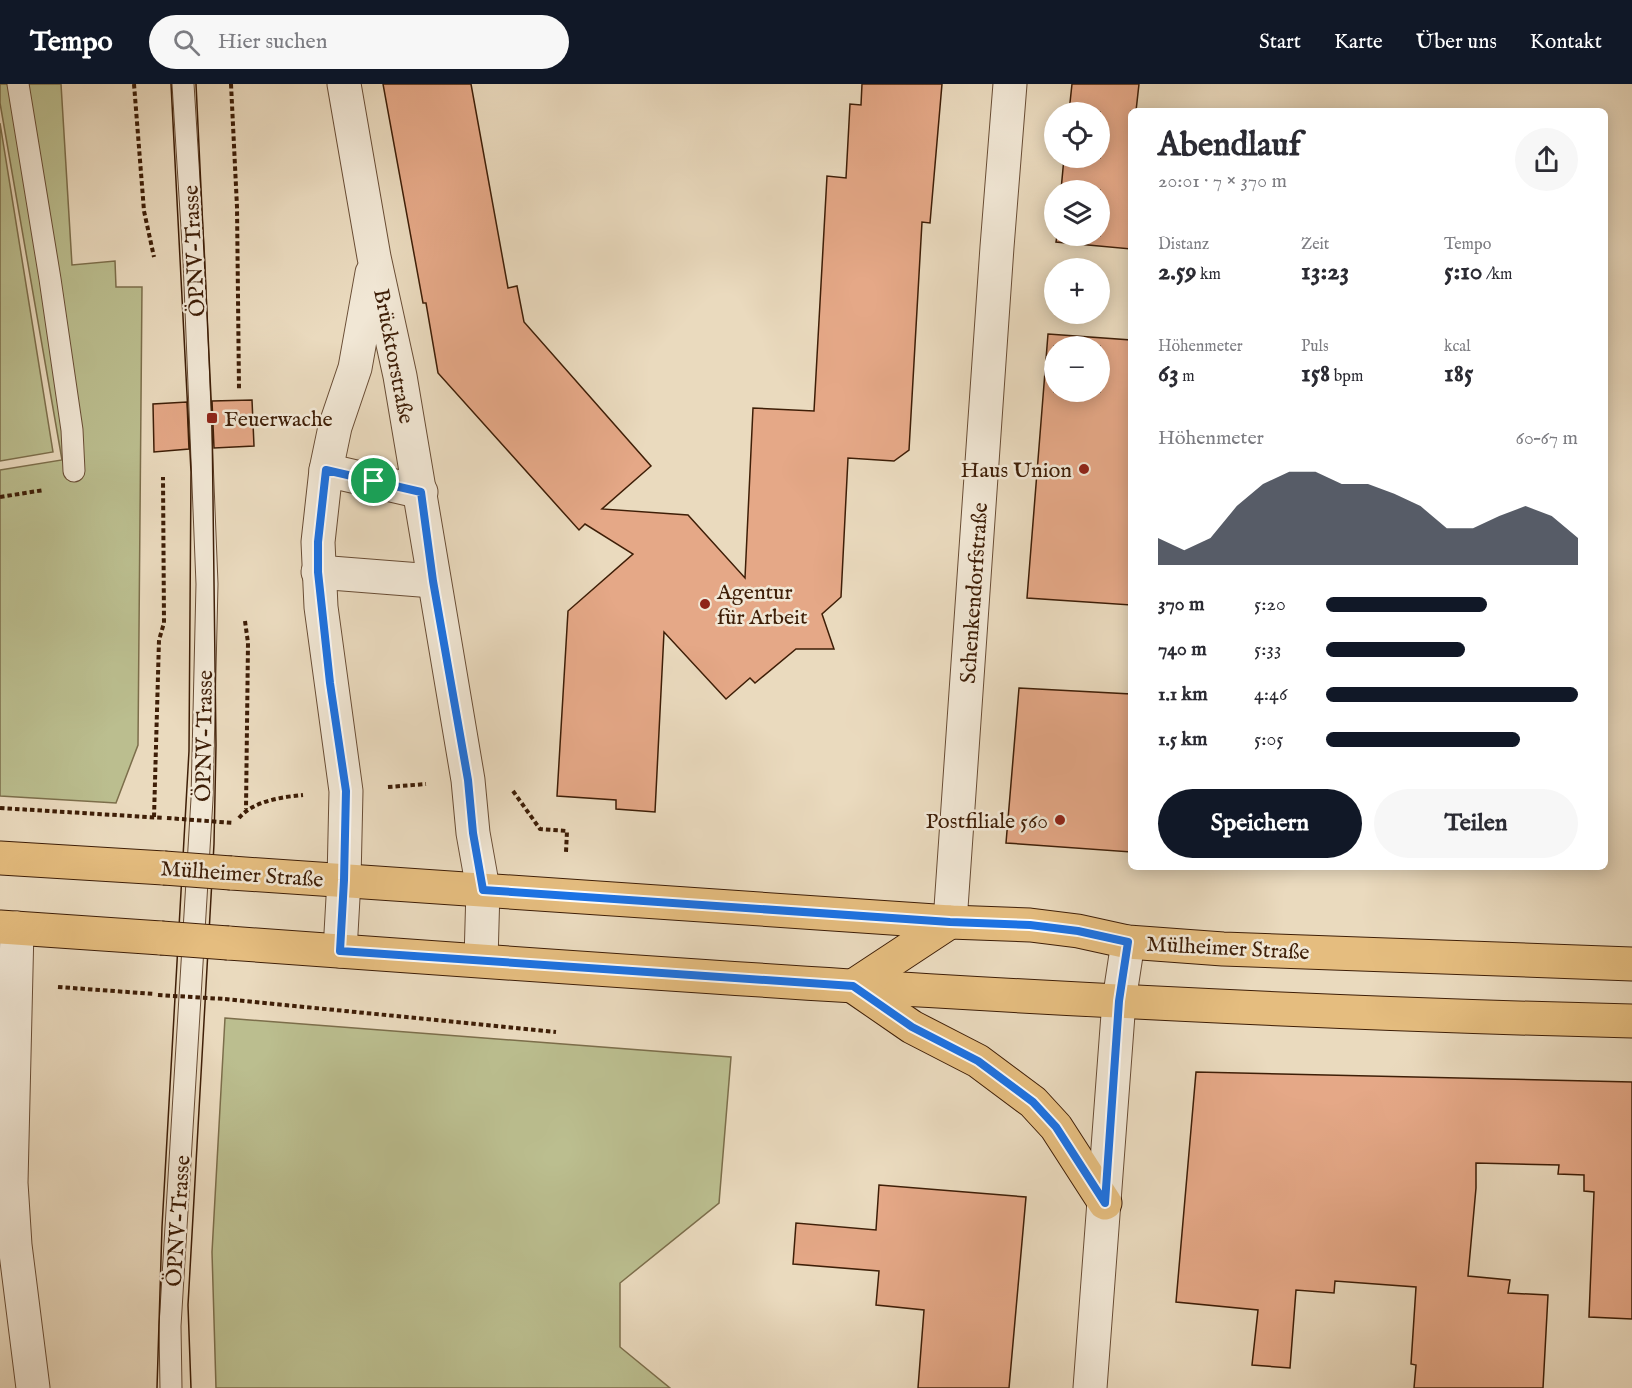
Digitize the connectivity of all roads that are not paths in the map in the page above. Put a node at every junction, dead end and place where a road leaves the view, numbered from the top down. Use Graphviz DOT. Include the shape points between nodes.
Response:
graph roads {
  1 [pos="18,84"];
  2 [pos="183,84"];
  3 [pos="344,84"];
  4 [pos="1010,84"];
  5 [pos="374,257"];
  6 [pos="326,470"];
  7 [pos="74,471"];
  8 [pos="421,492"];
  9 [pos="318,572"];
  10 [pos="433,581"];
  11 [pos="0,858"];
  12 [pos="344,880"];
  13 [pos="483,890"];
  14 [pos="950,922"];
  15 [pos="8,928"];
  16 [pos="1128,942"];
  17 [pos="340,951"];
  18 [pos="482,960"];
  19 [pos="1632,964"];
  20 [pos="853,986"];
  21 [pos="1119,1001"];
  22 [pos="1632,1021"];
  23 [pos="1105,1203"];
  24 [pos="33,1388"];
  25 [pos="171,1388"];
  26 [pos="1090,1388"];
  1 -- 7 [label="lane" via="69,406"];
  2 -- 25 [label="lane, ÖPNV-Trasse" via="207,584 202,799 170,1326"];
  3 -- 5 [label="street, Brücktorstraße"];
  4 -- 14 [label="street, Schenkendorfstraße"];
  5 -- 6 [label="street, Brücktorstraße" via="356,368 335,427"];
  5 -- 8 [label="street, Brücktorstraße"];
  6 -- 8 [label="street"];
  6 -- 9 [label="street, Brücktorstraße"];
  8 -- 10 [label="street, Brücktorstraße"];
  9 -- 10 [label="street"];
  9 -- 12 [label="street, Brücktorstraße" via="346,791"];
  10 -- 13 [label="street, Brücktorstraße"];
  11 -- 12 [label="main road, Mülheimer Straße, bridge"];
  12 -- 13 [label="main road, Mülheimer Straße"];
  12 -- 17 [label="street, Brücktorstraße"];
  13 -- 14 [label="main road, Mülheimer Straße"];
  13 -- 18 [label="street, Brücktorstraße"];
  14 -- 16 [label="main road, Mülheimer Straße" via="1078,931"];
  14 -- 20 [label="main road"];
  15 -- 17 [label="main road, bridge"];
  15 -- 24 [label="street" via="14,984 11,1183"];
  16 -- 19 [label="main road, Mülheimer Straße"];
  16 -- 21 [label="street"];
  17 -- 18 [label="main road"];
  18 -- 20 [label="main road"];
  20 -- 21 [label="main road"];
  20 -- 23 [label="main road" via="912,1027 978,1061 1033,1102 1056,1127"];
  21 -- 22 [label="main road"];
  21 -- 23 [label="street"];
  23 -- 26 [label="street"];
}
